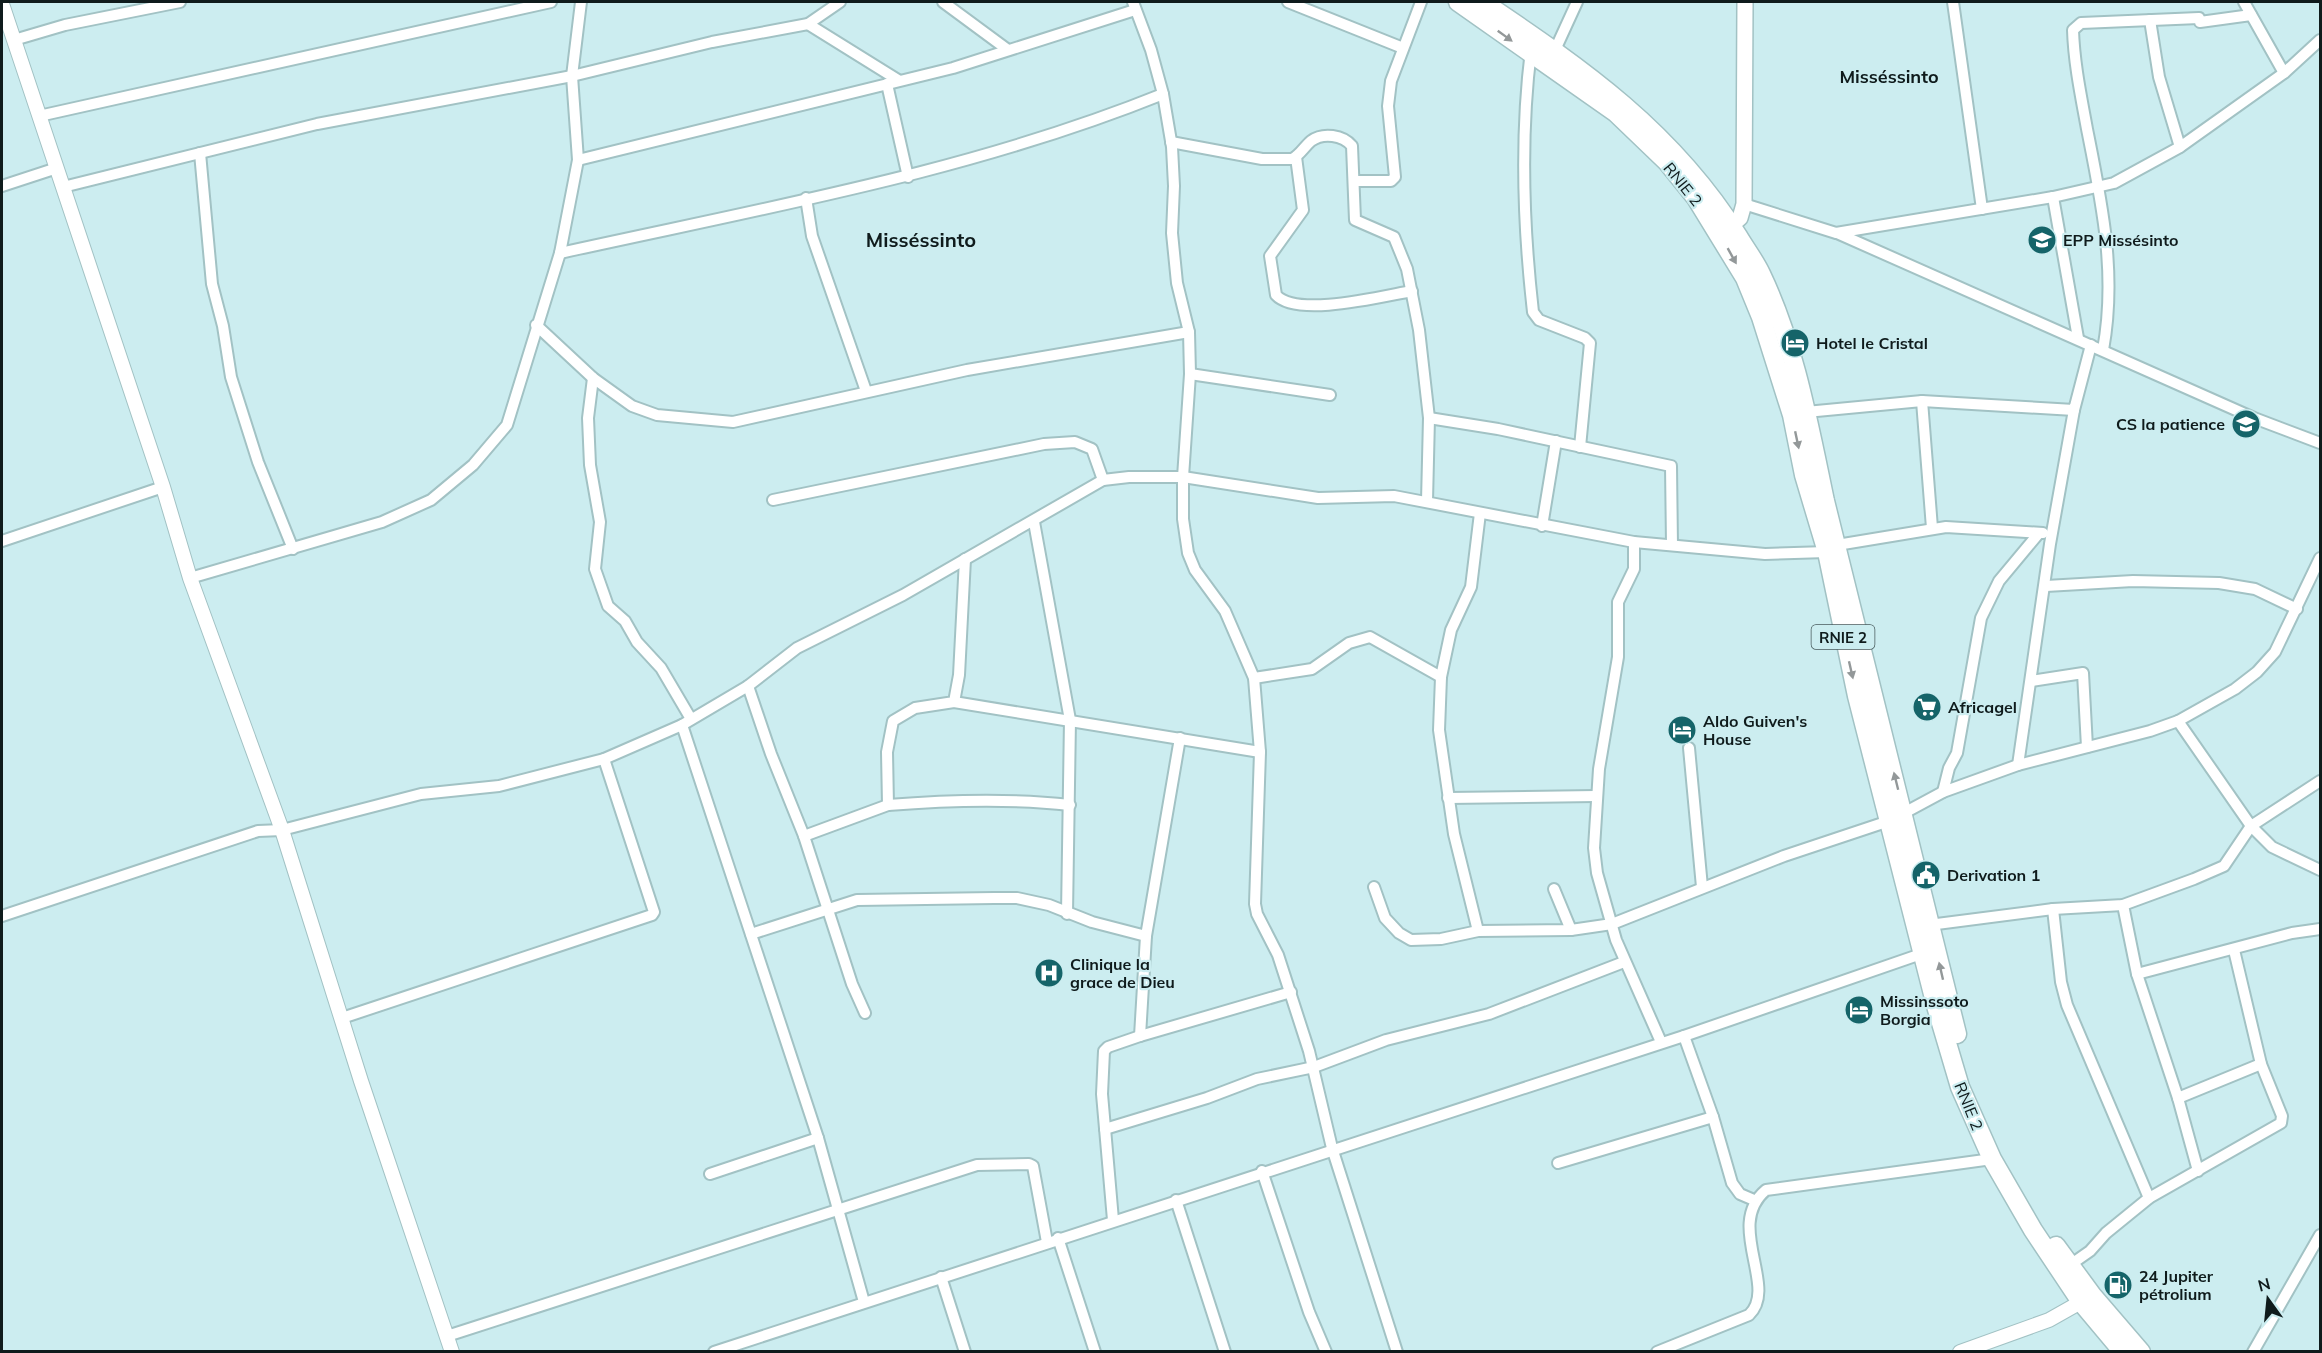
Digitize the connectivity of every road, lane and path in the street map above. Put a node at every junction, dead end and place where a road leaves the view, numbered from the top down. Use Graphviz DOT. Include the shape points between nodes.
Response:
graph roads {
  1 [pos="180,2"];
  2 [pos="551,2"];
  3 [pos="581,2"];
  4 [pos="840,2"];
  5 [pos="943,2"];
  6 [pos="1288,2"];
  7 [pos="1421,2"];
  8 [pos="1458,2"];
  9 [pos="1483,2"];
  10 [pos="1577,2"];
  11 [pos="1745,2"];
  12 [pos="1953,2"];
  13 [pos="2244,2"];
  14 [pos="2,4"];
  15 [pos="1134,6"];
  16 [pos="2251,15"];
  17 [pos="2150,20"];
  18 [pos="808,24"];
  19 [pos="1533,34"];
  20 [pos="14,40"];
  21 [pos="2320,40"];
  22 [pos="1403,48"];
  23 [pos="1008,50"];
  24 [pos="1555,50"];
  25 [pos="1530,55"];
  26 [pos="2284,73"];
  27 [pos="572,76"];
  28 [pos="892,82"];
  29 [pos="1163,94"];
  30 [pos="39,116"];
  31 [pos="1171,142"];
  32 [pos="2180,147"];
  33 [pos="200,153"];
  34 [pos="1296,157"];
  35 [pos="578,160"];
  36 [pos="57,168"];
  37 [pos="908,177"];
  38 [pos="1354,181"];
  39 [pos="2,186"];
  40 [pos="63,187"];
  41 [pos="2098,187"];
  42 [pos="2053,197"];
  43 [pos="806,198"];
  44 [pos="1744,204"];
  45 [pos="1982,209"];
  46 [pos="1726,231"];
  47 [pos="1836,233"];
  48 [pos="560,253"];
  49 [pos="1412,291"];
  50 [pos="536,325"];
  51 [pos="1189,333"];
  52 [pos="2078,338"];
  53 [pos="2091,345"];
  54 [pos="2103,350"];
  55 [pos="1190,374"];
  56 [pos="593,378"];
  57 [pos="866,391"];
  58 [pos="1330,395"];
  59 [pos="1922,401"];
  60 [pos="2074,410"];
  61 [pos="1806,412"];
  62 [pos="1429,418"];
  63 [pos="1556,441"];
  64 [pos="2320,443"];
  65 [pos="1580,447"];
  66 [pos="1183,477"];
  67 [pos="1103,480"];
  68 [pos="163,487"];
  69 [pos="773,500"];
  70 [pos="1427,501"];
  71 [pos="1480,513"];
  72 [pos="1034,522"];
  73 [pos="1542,526"];
  74 [pos="1932,528"];
  75 [pos="2039,533"];
  76 [pos="2052,534"];
  77 [pos="2,541"];
  78 [pos="1634,542"];
  79 [pos="1672,545"];
  80 [pos="1832,548"];
  81 [pos="293,549"];
  82 [pos="2320,558"];
  83 [pos="965,559"];
  84 [pos="190,578"];
  85 [pos="2046,586"];
  86 [pos="2297,609"];
  87 [pos="1441,677"];
  88 [pos="1254,678"];
  89 [pos="2031,681"];
  90 [pos="748,686"];
  91 [pos="954,702"];
  92 [pos="1070,720"];
  93 [pos="2178,721"];
  94 [pos="686,722"];
  95 [pos="1180,738"];
  96 [pos="2087,747"];
  97 [pos="1689,748"];
  98 [pos="1260,752"];
  99 [pos="604,759"];
  100 [pos="2018,765"];
  101 [pos="2320,782"];
  102 [pos="1943,792"];
  103 [pos="1596,796"];
  104 [pos="1448,798"];
  105 [pos="888,804"];
  106 [pos="1070,806"];
  107 [pos="1896,817"];
  108 [pos="2251,826"];
  109 [pos="282,830"];
  110 [pos="804,836"];
  111 [pos="2320,870"];
  112 [pos="1374,887"];
  113 [pos="1702,887"];
  114 [pos="1554,889"];
  115 [pos="2123,905"];
  116 [pos="828,908"];
  117 [pos="2053,909"];
  118 [pos="1066,914"];
  119 [pos="2,916"];
  120 [pos="1612,924"];
  121 [pos="1929,925"];
  122 [pos="2320,928"];
  123 [pos="1571,930"];
  124 [pos="1478,931"];
  125 [pos="751,934"];
  126 [pos="1146,936"];
  127 [pos="2234,950"];
  128 [pos="1924,954"];
  129 [pos="1624,962"];
  130 [pos="2137,974"];
  131 [pos="1291,992"];
  132 [pos="865,1012"];
  133 [pos="342,1018"];
  134 [pos="1140,1036"];
  135 [pos="1684,1036"];
  136 [pos="1661,1042"];
  137 [pos="2261,1064"];
  138 [pos="1314,1067"];
  139 [pos="2178,1098"];
  140 [pos="1713,1117"];
  141 [pos="1105,1129"];
  142 [pos="818,1138"];
  143 [pos="1332,1148"];
  144 [pos="1992,1159"];
  145 [pos="1558,1163"];
  146 [pos="1262,1171"];
  147 [pos="2198,1171"];
  148 [pos="710,1174"];
  149 [pos="2149,1198"];
  150 [pos="1176,1200"];
  151 [pos="1754,1200"];
  152 [pos="840,1211"];
  153 [pos="1113,1220"];
  154 [pos="2320,1235"];
  155 [pos="1053,1240"];
  156 [pos="2070,1265"];
  157 [pos="941,1277"];
  158 [pos="2087,1298"];
  159 [pos="864,1302"];
  160 [pos="447,1336"];
  161 [pos="452,1352"];
  162 [pos="714,1352"];
  163 [pos="965,1352"];
  164 [pos="1095,1352"];
  165 [pos="1225,1352"];
  166 [pos="1326,1352"];
  167 [pos="1397,1352"];
  168 [pos="1657,1352"];
  169 [pos="1960,1352"];
  170 [pos="2123,1352"];
  171 [pos="2141,1352"];
  172 [pos="2253,1352"];
  1 -- 20 [label="street" via="65,25"];
  2 -- 30 [label="street"];
  3 -- 27 [label="street"];
  4 -- 18 [label="street"];
  5 -- 23 [label="street"];
  6 -- 22 [label="street"];
  7 -- 22 [label="street"];
  8 -- 25 [label="highway, RNIE 2 / RNIE 2, one-way"];
  9 -- 19 [label="highway, RNIE 2 / RNIE 2"];
  10 -- 24 [label="street"];
  11 -- 44 [label="main road"];
  12 -- 45 [label="street"];
  13 -- 16 [label="street"];
  14 -- 20 [label="street"];
  15 -- 23 [label="street"];
  15 -- 29 [label="street"];
  16 -- 17 [label="street" via="2200,22 2199,18"];
  16 -- 26 [label="street"];
  17 -- 32 [label="street" via="2159,76"];
  17 -- 41 [label="street" via="2081,23 2073,30 2078,81"];
  18 -- 27 [label="street" via="712,42"];
  18 -- 28 [label="street"];
  19 -- 24 [label="highway, RNIE 2 / RNIE 2"];
  19 -- 25 [label="street"];
  20 -- 30 [label="street"];
  21 -- 26 [label="street"];
  22 -- 38 [label="street" via="1391,81 1388,106 1395,177 1391,181"];
  23 -- 28 [label="street"];
  24 -- 46 [label="highway, RNIE 2 / RNIE 2" via="1632,111 1671,148 1708,190"];
  25 -- 46 [label="highway, RNIE 2 / RNIE 2" via="1616,113 1667,162"];
  25 -- 65 [label="street" via="1523,189 1533,312 1539,320 1590,343"];
  26 -- 32 [label="street"];
  27 -- 33 [label="street" via="318,124"];
  27 -- 35 [label="street"];
  28 -- 35 [label="street"];
  28 -- 37 [label="street"];
  29 -- 31 [label="street"];
  29 -- 37 [label="street" via="1087,124"];
  30 -- 36 [label="street"];
  31 -- 34 [label="street" via="1262,159"];
  31 -- 51 [label="street" via="1172,233"];
  32 -- 41 [label="street" via="2114,183"];
  33 -- 40 [label="street"];
  33 -- 81 [label="street" via="212,284 231,377 258,462"];
  34 -- 38 [label="street" via="1316,138 1339,136 1352,146"];
  34 -- 49 [label="street" via="1303,210 1270,256 1276,295 1289,303 1328,304"];
  35 -- 48 [label="street"];
  36 -- 39 [label="street"];
  36 -- 40 [label="street"];
  37 -- 43 [label="street"];
  38 -- 49 [label="street" via="1356,220 1394,237"];
  40 -- 68 [label="street"];
  41 -- 42 [label="street"];
  41 -- 54 [label="street" via="2110,296"];
  42 -- 45 [label="street"];
  42 -- 52 [label="street"];
  43 -- 48 [label="street"];
  43 -- 57 [label="street" via="812,236"];
  44 -- 46 [label="main road" via="1740,218"];
  44 -- 47 [label="street"];
  45 -- 47 [label="street"];
  46 -- 61 [label="highway, RNIE 2 / RNIE 2" via="1761,273"];
  46 -- 80 [label="highway, RNIE 2 / RNIE 2, one-way" via="1761,317 1792,415 1804,475"];
  47 -- 52 [label="street"];
  48 -- 50 [label="street"];
  49 -- 62 [label="street"];
  50 -- 56 [label="street"];
  50 -- 81 [label="street" via="507,425 473,465 431,500 382,522"];
  51 -- 55 [label="street"];
  51 -- 57 [label="street" via="997,364"];
  52 -- 53 [label="street"];
  53 -- 54 [label="street"];
  53 -- 60 [label="street"];
  54 -- 64 [label="street" via="2254,418"];
  55 -- 58 [label="street"];
  55 -- 66 [label="street"];
  56 -- 57 [label="street" via="632,406 657,415 732,422 806,408"];
  56 -- 94 [label="street" via="588,418 590,465 600,522 595,569 608,606 661,668"];
  59 -- 60 [label="street"];
  59 -- 61 [label="street"];
  59 -- 74 [label="street"];
  60 -- 76 [label="street"];
  61 -- 80 [label="highway, RNIE 2 / RNIE 2"];
  62 -- 63 [label="street"];
  62 -- 70 [label="street"];
  63 -- 65 [label="street"];
  63 -- 73 [label="street"];
  65 -- 79 [label="street" via="1671,466"];
  66 -- 67 [label="street"];
  66 -- 70 [label="street" via="1318,498 1394,496"];
  66 -- 88 [label="street" via="1188,553 1225,611"];
  67 -- 69 [label="street" via="1092,449 1065,442"];
  67 -- 72 [label="street"];
  68 -- 77 [label="street"];
  68 -- 84 [label="street"];
  70 -- 71 [label="street"];
  71 -- 73 [label="street"];
  71 -- 87 [label="street" via="1471,587 1451,630"];
  72 -- 83 [label="street"];
  72 -- 92 [label="street"];
  73 -- 78 [label="street"];
  74 -- 75 [label="street"];
  74 -- 80 [label="street"];
  75 -- 76 [label="street"];
  75 -- 102 [label="street" via="1999,581 1981,618 1957,753"];
  76 -- 85 [label="street"];
  78 -- 79 [label="street"];
  78 -- 103 [label="street" via="1634,569 1618,602 1617,657"];
  79 -- 80 [label="street" via="1765,554"];
  80 -- 107 [label="highway, RNIE 2 / RNIE 2" via="1857,696"];
  81 -- 84 [label="street"];
  82 -- 86 [label="street"];
  83 -- 90 [label="street" via="797,648"];
  83 -- 91 [label="street"];
  84 -- 109 [label="street"];
  85 -- 86 [label="street" via="2133,581 2219,583 2255,589"];
  85 -- 89 [label="street"];
  86 -- 93 [label="street" via="2275,652 2257,672"];
  87 -- 88 [label="street" via="1370,638 1349,643 1312,669"];
  87 -- 104 [label="street" via="1439,730"];
  88 -- 98 [label="street"];
  89 -- 96 [label="street" via="2084,673"];
  89 -- 100 [label="street"];
  90 -- 94 [label="street"];
  90 -- 110 [label="street"];
  91 -- 92 [label="street"];
  91 -- 105 [label="street" via="915,708 893,721 886,762"];
  92 -- 95 [label="street"];
  92 -- 106 [label="street"];
  93 -- 96 [label="street"];
  93 -- 108 [label="street"];
  94 -- 99 [label="street"];
  94 -- 125 [label="street"];
  95 -- 98 [label="street"];
  95 -- 126 [label="street"];
  96 -- 100 [label="street"];
  97 -- 113 [label="street"];
  98 -- 131 [label="street" via="1255,904"];
  99 -- 109 [label="street" via="499,786 421,794"];
  99 -- 133 [label="street" via="652,915"];
  100 -- 102 [label="street"];
  101 -- 108 [label="street"];
  102 -- 107 [label="street"];
  103 -- 104 [label="street"];
  103 -- 120 [label="street" via="1597,873"];
  104 -- 124 [label="street"];
  105 -- 106 [label="street" via="981,800"];
  105 -- 110 [label="street"];
  106 -- 118 [label="street"];
  107 -- 113 [label="street"];
  107 -- 121 [label="highway, RNIE 2 / RNIE 2"];
  107 -- 128 [label="highway, RNIE 2 / RNIE 2"];
  108 -- 111 [label="street" via="2272,847"];
  108 -- 115 [label="street" via="2224,866"];
  109 -- 119 [label="street" via="258,831"];
  109 -- 133 [label="street"];
  110 -- 116 [label="street"];
  112 -- 124 [label="street" via="1385,918 1411,940 1441,939"];
  113 -- 120 [label="street"];
  114 -- 123 [label="street"];
  115 -- 117 [label="street"];
  115 -- 130 [label="street"];
  116 -- 118 [label="street" via="878,898 1017,898 1049,905"];
  116 -- 125 [label="street"];
  116 -- 132 [label="street"];
  117 -- 121 [label="street"];
  117 -- 149 [label="street" via="2067,1005"];
  118 -- 126 [label="street"];
  120 -- 123 [label="street"];
  120 -- 129 [label="street"];
  156 -- 121 [label="highway, RNIE 2 / RNIE 2, one-way" via="2018,1188 1984,1117 1958,1038"];
  122 -- 127 [label="street"];
  123 -- 124 [label="street"];
  125 -- 142 [label="street"];
  126 -- 134 [label="street"];
  127 -- 130 [label="street"];
  127 -- 137 [label="street"];
  128 -- 135 [label="street"];
  128 -- 144 [label="highway, RNIE 2 / RNIE 2" via="1960,1087"];
  129 -- 136 [label="street"];
  129 -- 138 [label="street" via="1515,1006 1386,1040"];
  130 -- 139 [label="street"];
  131 -- 134 [label="street"];
  131 -- 138 [label="street"];
  133 -- 160 [label="street"];
  134 -- 141 [label="street" via="1104,1051"];
  135 -- 136 [label="street"];
  135 -- 140 [label="street"];
  136 -- 143 [label="street"];
  137 -- 139 [label="street"];
  137 -- 147 [label="street" via="2282,1116 2281,1123"];
  138 -- 141 [label="street" via="1257,1079"];
  138 -- 143 [label="street"];
  139 -- 147 [label="street"];
  140 -- 145 [label="street"];
  140 -- 151 [label="street" via="1732,1184 1740,1194"];
  141 -- 153 [label="street"];
  142 -- 148 [label="street"];
  142 -- 152 [label="street"];
  143 -- 146 [label="street"];
  143 -- 167 [label="street"];
  144 -- 151 [label="street" via="1766,1190"];
  144 -- 158 [label="highway, RNIE 2 / RNIE 2" via="2038,1239"];
  146 -- 150 [label="street"];
  146 -- 166 [label="street"];
  147 -- 149 [label="street"];
  149 -- 156 [label="street"];
  150 -- 153 [label="street"];
  150 -- 165 [label="street"];
  151 -- 168 [label="street" via="1749,1235 1758,1294 1755,1310 1749,1316"];
  152 -- 155 [label="street" via="969,1166 1029,1164 1035,1169"];
  152 -- 159 [label="street"];
  152 -- 160 [label="street"];
  153 -- 155 [label="street"];
  154 -- 172 [label="street"];
  155 -- 157 [label="street"];
  155 -- 164 [label="street"];
  156 -- 158 [label="highway, RNIE 2 / RNIE 2"];
  157 -- 159 [label="street"];
  157 -- 163 [label="street"];
  158 -- 169 [label="street" via="2049,1320"];
  158 -- 170 [label="highway, RNIE 2 / RNIE 2"];
  158 -- 171 [label="highway, RNIE 2 / RNIE 2"];
  159 -- 162 [label="street"];
  160 -- 161 [label="street"];
}
